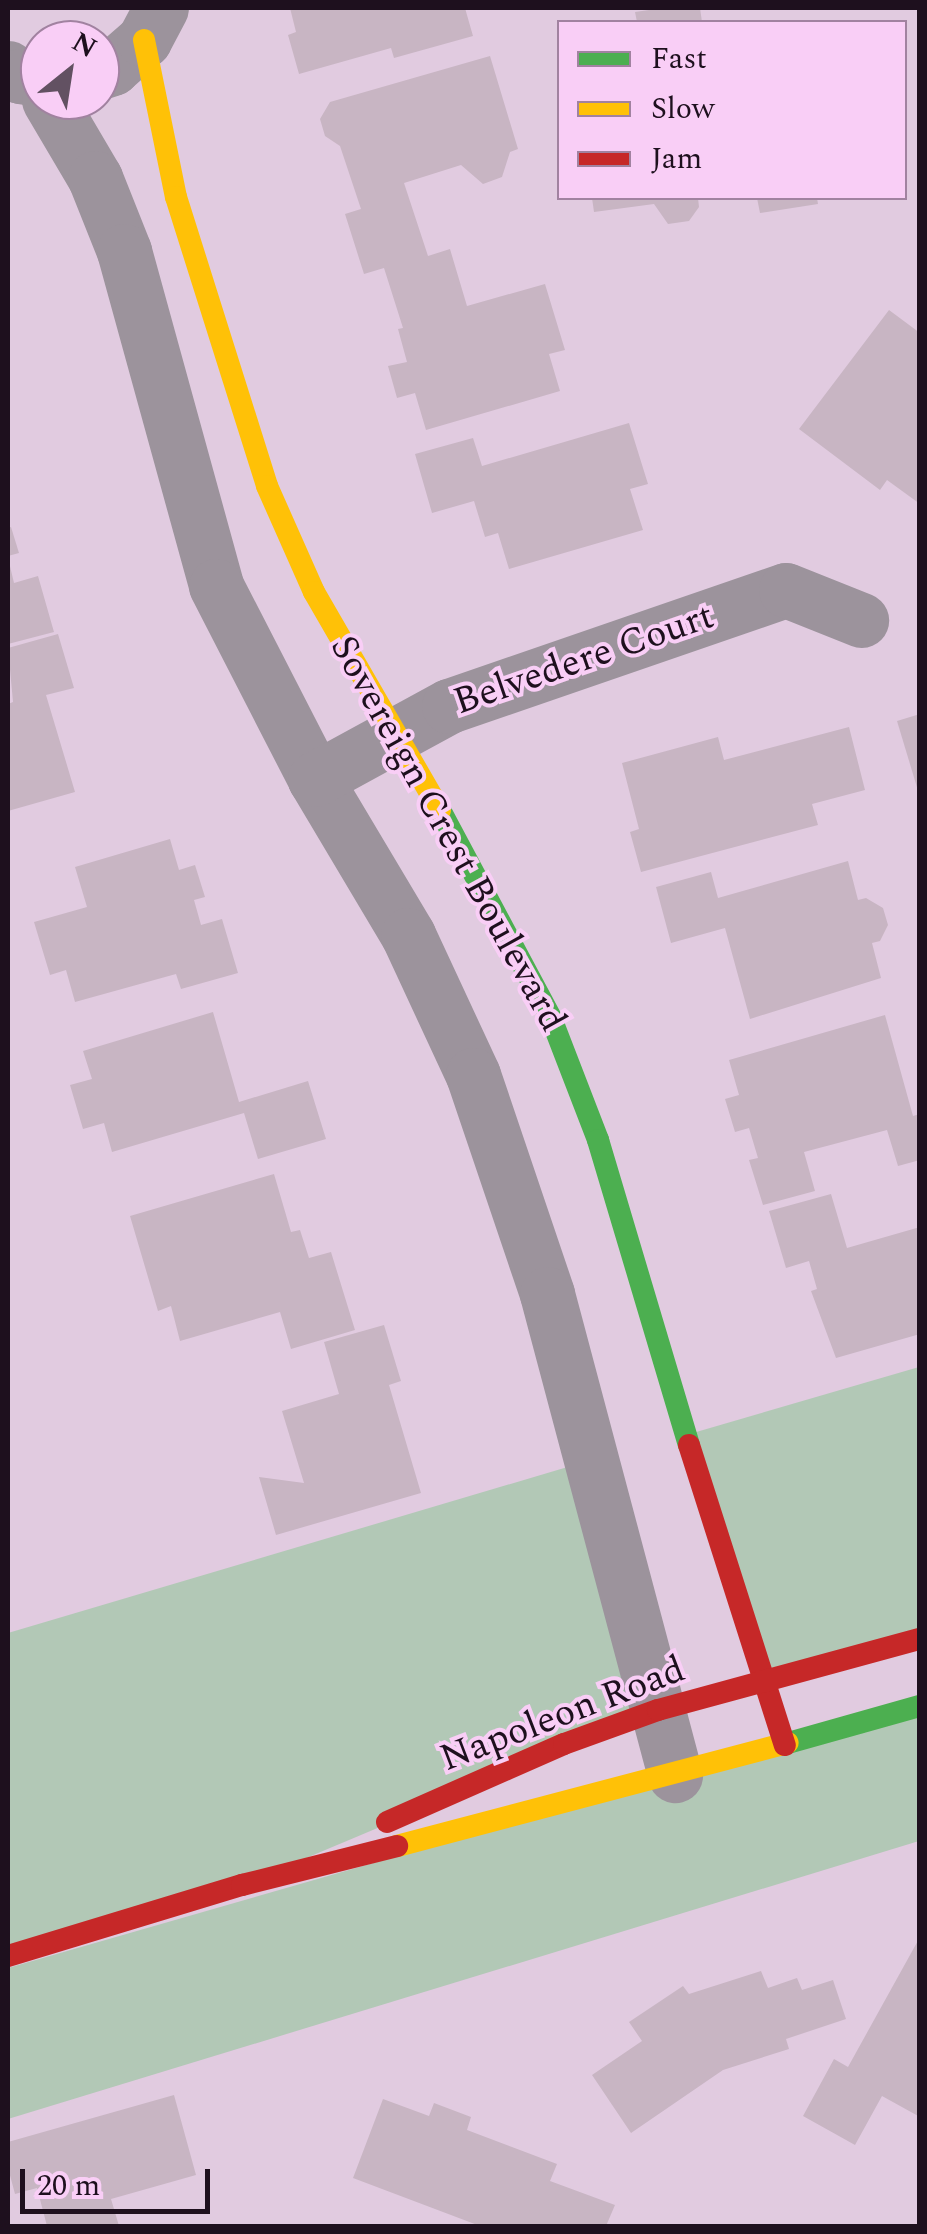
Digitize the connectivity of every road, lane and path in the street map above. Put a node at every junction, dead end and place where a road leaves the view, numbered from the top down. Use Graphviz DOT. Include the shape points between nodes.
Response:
graph roads {
  1 [pos="153,24"];
  2 [pos="120,59"];
  3 [pos="55,120"];
  4 [pos="861,620"];
  5 [pos="398,730"];
  6 [pos="315,778"];
  7 [pos="920,1639"];
  8 [pos="764,1684"];
  9 [pos="920,1706"];
  10 [pos="658,1710"];
  11 [pos="786,1744"];
  12 [pos="676,1776"];
  13 [pos="242,1885"];
  14 [pos="8,1956"];
  1 -- 2 [label="street"];
  1 -- 5 [label="street, Sovereign Crest Boulevard" via="176,197 267,486 314,592"];
  3 -- 6 [label="street" via="94,178 124,252 216,586"];
  4 -- 5 [label="street, Belvedere Court" via="786,590 449,706"];
  5 -- 6 [label="street, Belvedere Court"];
  5 -- 8 [label="street, Sovereign Crest Boulevard" via="551,1018 585,1105"];
  6 -- 10 [label="street" via="408,935 473,1075 547,1294"];
  7 -- 8 [label="street, Napoleon Road"];
  8 -- 10 [label="street, Napoleon Road"];
  8 -- 11 [label="street, Sovereign Crest Boulevard"];
  9 -- 11 [label="street, Napoleon Road"];
  10 -- 12 [label="street"];
  10 -- 13 [label="street, Napoleon Road" via="564,1744"];
  11 -- 12 [label="street, Napoleon Road"];
  12 -- 13 [label="street, Napoleon Road"];
  13 -- 14 [label="street, Napoleon Road"];
}
